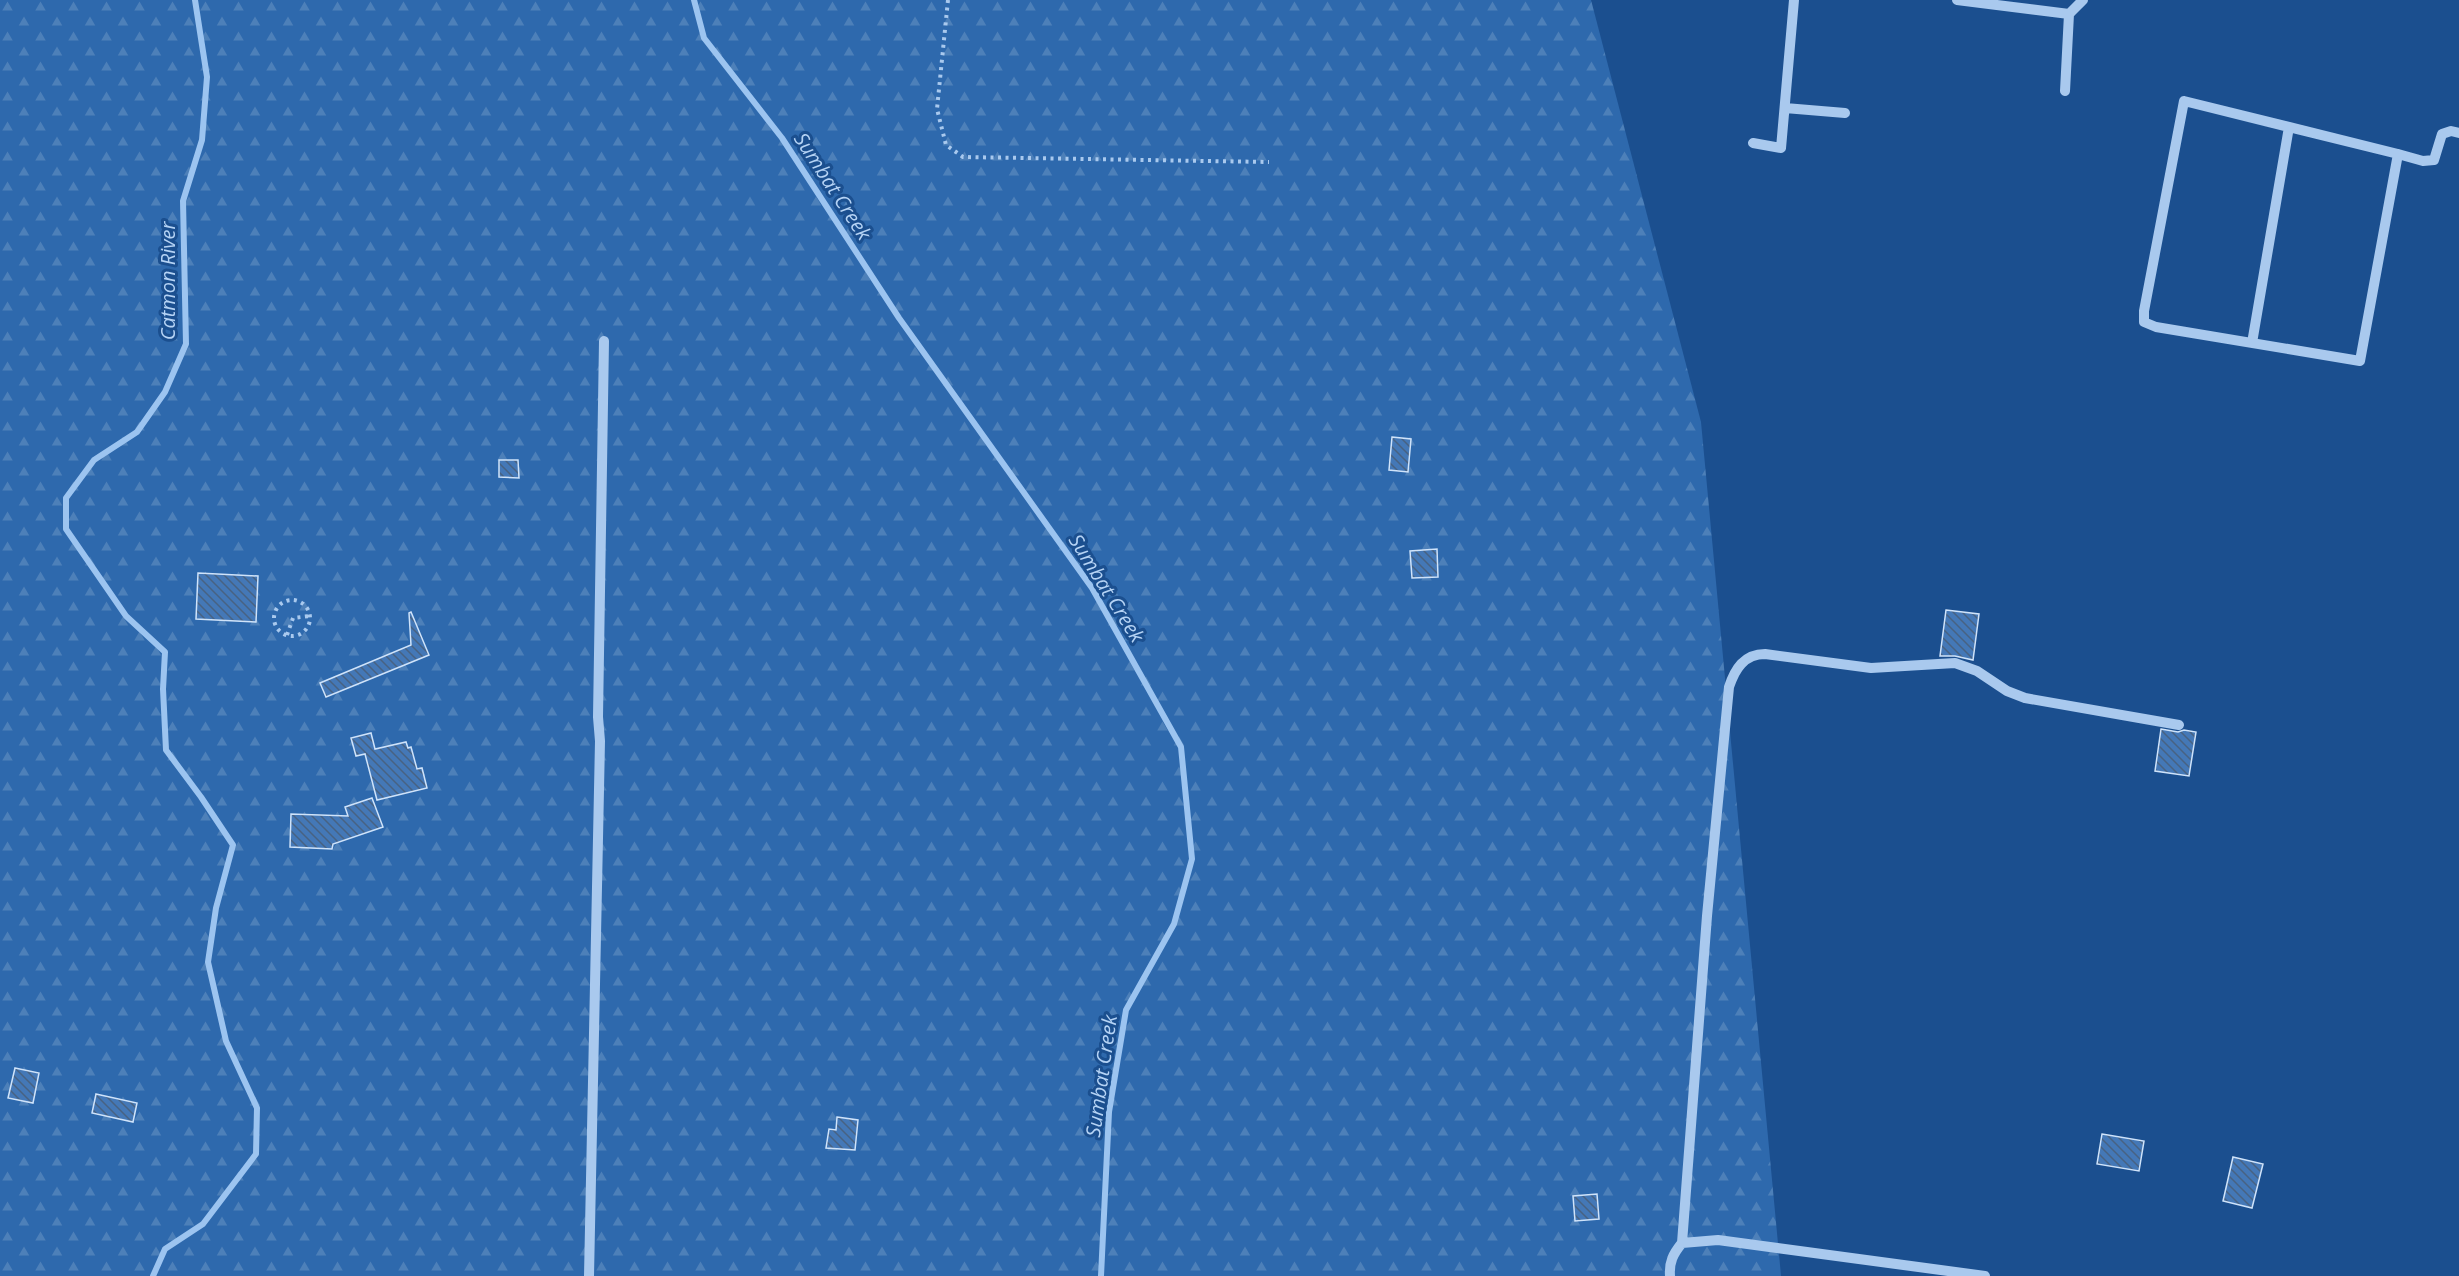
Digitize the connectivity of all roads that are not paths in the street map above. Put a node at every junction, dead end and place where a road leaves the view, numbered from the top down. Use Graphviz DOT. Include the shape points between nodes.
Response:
graph roads {
  1 [pos="1794,0"];
  2 [pos="1957,0"];
  3 [pos="2083,0"];
  4 [pos="2069,14"];
  5 [pos="2065,91"];
  6 [pos="1785,108"];
  7 [pos="1845,113"];
  8 [pos="2289,127"];
  9 [pos="2459,132"];
  10 [pos="1753,143"];
  11 [pos="2398,154"];
  12 [pos="604,341"];
  13 [pos="2252,343"];
  14 [pos="2179,725"];
  15 [pos="1682,1243"];
  16 [pos="589,1276"];
  17 [pos="1670,1276"];
  18 [pos="1985,1276"];
  1 -- 6 [label="street"];
  2 -- 4 [label="street"];
  3 -- 4 [label="street"];
  4 -- 5 [label="street"];
  6 -- 7 [label="street"];
  6 -- 10 [label="street" via="1781,147"];
  8 -- 11 [label="street"];
  8 -- 13 [label="street"];
  8 -- 13 [label="street" via="2184,101 2144,310 2144,322 2156,327"];
  9 -- 11 [label="street" via="2442,134 2434,160"];
  11 -- 13 [label="street" via="2360,361"];
  12 -- 16 [label="street"];
  14 -- 15 [label="street" via="2025,698 1955,663 1871,668 1765,654 1749,657 1739,666 1729,687"];
  15 -- 17 [label="street" via="1673,1253"];
  15 -- 18 [label="street" via="1718,1240"];
}
